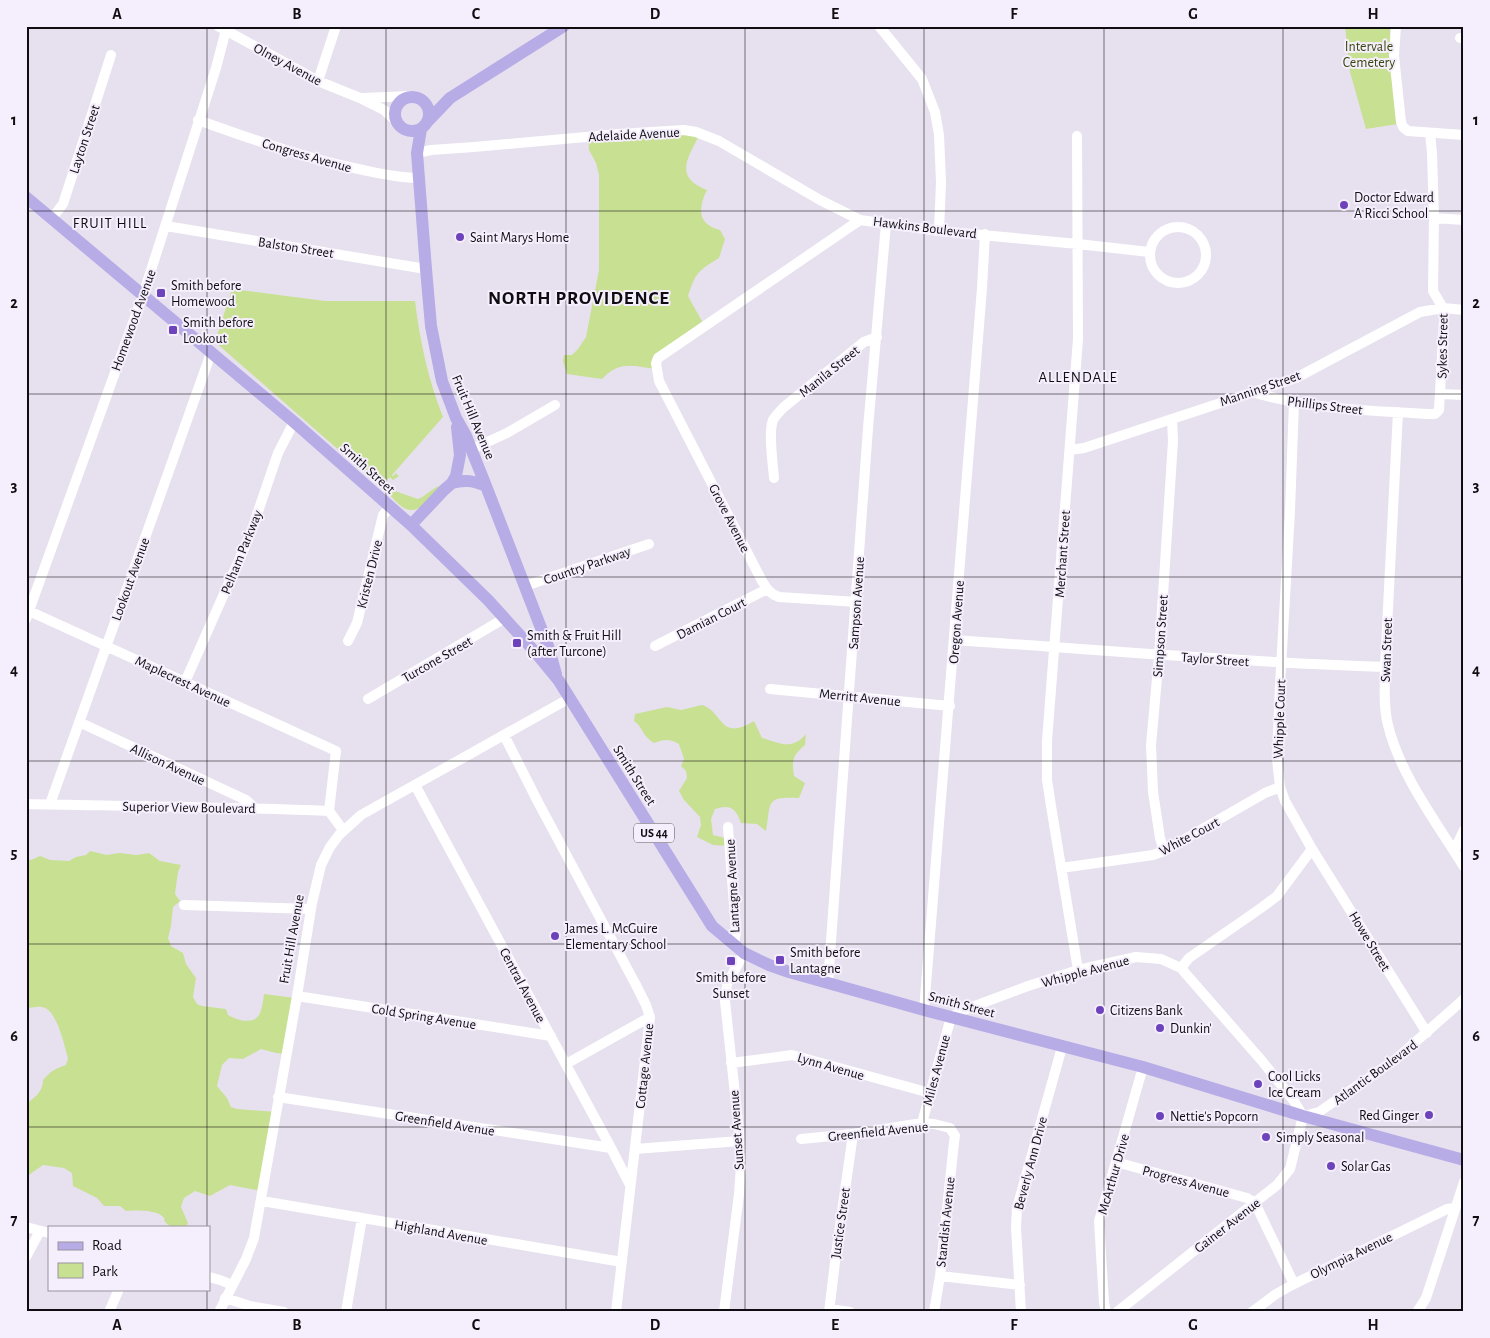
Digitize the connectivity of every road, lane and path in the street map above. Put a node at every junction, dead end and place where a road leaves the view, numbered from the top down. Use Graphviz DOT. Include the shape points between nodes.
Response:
graph roads {
  1 [pos="336,26"];
  2 [pos="564,26"];
  3 [pos="879,26"];
  4 [pos="1396,26"];
  5 [pos="223,28"];
  6 [pos="111,56"];
  7 [pos="318,81"];
  8 [pos="410,96"];
  9 [pos="360,98"];
  10 [pos="450,98"];
  11 [pos="422,100"];
  12 [pos="198,120"];
  13 [pos="396,121"];
  14 [pos="425,125"];
  15 [pos="407,130"];
  16 [pos="1430,133"];
  17 [pos="1464,135"];
  18 [pos="1077,136"];
  19 [pos="417,152"];
  20 [pos="419,178"];
  21 [pos="26,198"];
  22 [pos="51,218"];
  23 [pos="1434,218"];
  24 [pos="860,220"];
  25 [pos="1464,220"];
  26 [pos="886,224"];
  27 [pos="166,226"];
  28 [pos="939,231"];
  29 [pos="985,234"];
  30 [pos="1078,244"];
  31 [pos="1149,252"];
  32 [pos="426,269"];
  33 [pos="143,295"];
  34 [pos="1443,308"];
  35 [pos="1464,310"];
  36 [pos="877,337"];
  37 [pos="211,353"];
  38 [pos="656,363"];
  39 [pos="1252,392"];
  40 [pos="1441,394"];
  41 [pos="1464,395"];
  42 [pos="1294,402"];
  43 [pos="555,405"];
  44 [pos="1398,412"];
  45 [pos="456,418"];
  46 [pos="1172,419"];
  47 [pos="294,422"];
  48 [pos="472,448"];
  49 [pos="1070,450"];
  50 [pos="774,478"];
  51 [pos="452,483"];
  52 [pos="486,486"];
  53 [pos="390,507"];
  54 [pos="411,525"];
  55 [pos="649,544"];
  56 [pos="525,586"];
  57 [pos="767,589"];
  58 [pos="856,602"];
  59 [pos="28,615"];
  60 [pos="505,618"];
  61 [pos="955,640"];
  62 [pos="348,641"];
  63 [pos="106,646"];
  64 [pos="655,646"];
  65 [pos="1054,647"];
  66 [pos="1159,656"];
  67 [pos="1281,663"];
  68 [pos="1385,667"];
  69 [pos="559,681"];
  70 [pos="185,682"];
  71 [pos="770,688"];
  72 [pos="850,696"];
  73 [pos="570,698"];
  74 [pos="368,699"];
  75 [pos="950,706"];
  76 [pos="79,722"];
  77 [pos="504,735"];
  78 [pos="415,785"];
  79 [pos="1280,787"];
  80 [pos="26,804"];
  81 [pos="50,804"];
  82 [pos="255,808"];
  83 [pos="329,812"];
  84 [pos="728,827"];
  85 [pos="343,830"];
  86 [pos="1464,830"];
  87 [pos="1312,849"];
  88 [pos="1164,851"];
  89 [pos="1454,851"];
  90 [pos="1464,867"];
  91 [pos="1061,868"];
  92 [pos="184,905"];
  93 [pos="310,909"];
  94 [pos="734,944"];
  95 [pos="744,953"];
  96 [pos="1181,968"];
  97 [pos="1078,970"];
  98 [pos="828,983"];
  99 [pos="297,996"];
  100 [pos="1464,999"];
  101 [pos="924,1010"];
  102 [pos="650,1017"];
  103 [pos="951,1017"];
  104 [pos="1426,1033"];
  105 [pos="551,1036"];
  106 [pos="1062,1047"];
  107 [pos="731,1063"];
  108 [pos="566,1064"];
  109 [pos="1143,1067"];
  110 [pos="930,1093"];
  111 [pos="278,1098"];
  112 [pos="1303,1116"];
  113 [pos="922,1124"];
  114 [pos="953,1132"];
  115 [pos="853,1134"];
  116 [pos="801,1139"];
  117 [pos="740,1141"];
  118 [pos="612,1148"];
  119 [pos="635,1149"];
  120 [pos="1464,1160"];
  121 [pos="1116,1162"];
  122 [pos="1464,1182"];
  123 [pos="630,1185"];
  124 [pos="262,1201"];
  125 [pos="1255,1203"];
  126 [pos="1455,1208"];
  127 [pos="362,1218"];
  128 [pos="26,1227"];
  129 [pos="44,1232"];
  130 [pos="26,1257"];
  131 [pos="622,1262"];
  132 [pos="940,1276"];
  133 [pos="210,1277"];
  134 [pos="1294,1284"];
  135 [pos="232,1285"];
  136 [pos="1020,1285"];
  137 [pos="119,1290"];
  138 [pos="225,1298"];
  139 [pos="829,1310"];
  140 [pos="1420,1310"];
  141 [pos="109,1312"];
  142 [pos="219,1312"];
  143 [pos="284,1312"];
  144 [pos="346,1312"];
  145 [pos="616,1312"];
  146 [pos="724,1312"];
  147 [pos="850,1312"];
  148 [pos="934,1312"];
  149 [pos="1021,1312"];
  150 [pos="1106,1312"];
  151 [pos="1117,1312"];
  152 [pos="1252,1312"];
  1 -- 7 [label="street"];
  2 -- 10 [label="main road"];
  3 -- 28 [label="street" via="922,79 935,112 941,182"];
  4 -- 16 [label="street" via="1394,56 1401,122 1408,131"];
  5 -- 7 [label="street, Olney Avenue"];
  5 -- 12 [label="street, Homewood Avenue" via="216,68"];
  6 -- 22 [label="street, Layton Street" via="63,204"];
  7 -- 9 [label="street, Olney Avenue"];
  8 -- 9 [label="street, Olney Avenue"];
  8 -- 11 [label="main road"];
  8 -- 13 [label="main road" via="398,104"];
  9 -- 13 [label="street, Olney Avenue" via="384,110"];
  10 -- 11 [label="main road"];
  10 -- 14 [label="main road"];
  11 -- 14 [label="main road" via="429,107 430,117"];
  12 -- 20 [label="street, Congress Avenue" via="340,166 402,178"];
  12 -- 27 [label="street, Homewood Avenue"];
  13 -- 15 [label="main road"];
  14 -- 15 [label="main road"];
  14 -- 19 [label="main road, Fruit Hill Avenue"];
  15 -- 19 [label="main road, Fruit Hill Avenue"];
  16 -- 17 [label="street"];
  16 -- 23 [label="street, Sykes Street"];
  18 -- 30 [label="street, Merchant Street"];
  19 -- 20 [label="main road, Fruit Hill Avenue"];
  19 -- 24 [label="street, Adelaide Avenue" via="666,130 690,131 719,141"];
  20 -- 32 [label="main road, Fruit Hill Avenue"];
  21 -- 22 [label="main road, Smith Street / US 44"];
  22 -- 33 [label="main road, Smith Street / US 44"];
  23 -- 25 [label="street"];
  23 -- 34 [label="street, Sykes Street" via="1434,291"];
  24 -- 26 [label="street, Hawkins Boulevard"];
  24 -- 38 [label="street, Hawkins Boulevard" via="663,353"];
  26 -- 28 [label="street, Hawkins Boulevard"];
  26 -- 36 [label="street, Sampson Avenue"];
  27 -- 32 [label="street, Balston Street"];
  27 -- 33 [label="street, Homewood Avenue"];
  28 -- 29 [label="street, Hawkins Boulevard"];
  29 -- 30 [label="street, Hawkins Boulevard"];
  29 -- 61 [label="street, Oregon Avenue"];
  30 -- 31 [label="street, Hawkins Boulevard"];
  30 -- 49 [label="street, Merchant Street" via="1078,339"];
  31 -- 31 [label="street" via="1154,238 1166,229 1180,226 1200,236 1206,257 1196,276 1175,283 1156,273"];
  32 -- 45 [label="main road, Fruit Hill Avenue" via="436,358"];
  33 -- 37 [label="main road, Smith Street / US 44"];
  33 -- 59 [label="street, Homewood Avenue"];
  34 -- 35 [label="street, Manning Street"];
  34 -- 39 [label="street, Manning Street" via="1420,312 1296,378"];
  34 -- 40 [label="street, Sykes Street"];
  36 -- 50 [label="street, Manila Street" via="864,342 774,419 771,432"];
  36 -- 58 [label="street, Sampson Avenue"];
  37 -- 47 [label="main road, Smith Street / US 44"];
  37 -- 63 [label="street, Lookout Avenue"];
  38 -- 57 [label="street, Grove Avenue" via="659,381"];
  39 -- 42 [label="street, Phillips Street"];
  39 -- 46 [label="street, Manning Street"];
  40 -- 41 [label="street"];
  40 -- 44 [label="street, Sykes Street" via="1439,410 1435,414"];
  42 -- 44 [label="street, Phillips Street"];
  42 -- 67 [label="street, Whipple Court"];
  43 -- 48 [label="street" via="507,434"];
  44 -- 68 [label="street, Swan Street"];
  45 -- 48 [label="main road, Fruit Hill Avenue"];
  45 -- 51 [label="main road" via="460,455"];
  46 -- 49 [label="street, Manning Street"];
  46 -- 66 [label="street, Simpson Street"];
  47 -- 53 [label="main road, Smith Street / US 44"];
  47 -- 70 [label="street, Pelham Parkway" via="278,453 250,535"];
  48 -- 52 [label="main road, Fruit Hill Avenue"];
  49 -- 65 [label="street, Merchant Street"];
  51 -- 52 [label="main road" via="464,480"];
  51 -- 54 [label="main road"];
  52 -- 56 [label="main road, Fruit Hill Avenue"];
  53 -- 54 [label="main road, Smith Street / US 44"];
  53 -- 62 [label="street, Kristen Drive" via="383,516 357,623"];
  54 -- 60 [label="main road, Smith Street / US 44"];
  55 -- 56 [label="street, Country Parkway"];
  56 -- 69 [label="main road, Fruit Hill Avenue"];
  57 -- 58 [label="street" via="779,596"];
  57 -- 64 [label="street, Damian Court"];
  58 -- 72 [label="street, Sampson Avenue"];
  59 -- 63 [label="street, Maplecrest Avenue"];
  60 -- 69 [label="main road, Smith Street / US 44"];
  60 -- 74 [label="street, Turcone Street"];
  61 -- 65 [label="street, Taylor Street"];
  61 -- 75 [label="street, Oregon Avenue"];
  63 -- 70 [label="street, Maplecrest Avenue"];
  63 -- 76 [label="street, Lookout Avenue"];
  65 -- 66 [label="street, Taylor Street"];
  65 -- 91 [label="street, Merchant Street" via="1046,762"];
  66 -- 67 [label="street, Taylor Street"];
  66 -- 88 [label="street, Simpson Street" via="1151,774"];
  67 -- 68 [label="street, Taylor Street"];
  67 -- 79 [label="street, Whipple Court" via="1277,759"];
  68 -- 89 [label="street, Swan Street" via="1385,706 1399,757"];
  69 -- 73 [label="main road, Smith Street / US 44"];
  70 -- 83 [label="street, Maplecrest Avenue" via="336,751"];
  71 -- 72 [label="street, Merritt Avenue"];
  72 -- 75 [label="street, Merritt Avenue"];
  72 -- 98 [label="street, Sampson Avenue"];
  73 -- 77 [label="street, Fruit Hill Avenue"];
  73 -- 94 [label="main road, Smith Street / US 44" via="706,917"];
  75 -- 101 [label="street, Oregon Avenue"];
  76 -- 81 [label="street, Lookout Avenue"];
  76 -- 82 [label="street, Allison Avenue" via="246,800"];
  77 -- 78 [label="street, Fruit Hill Avenue"];
  77 -- 102 [label="street, Cottage Avenue" via="636,984"];
  78 -- 85 [label="street, Fruit Hill Avenue" via="368,810"];
  78 -- 105 [label="street, Central Avenue"];
  79 -- 87 [label="street, Whipple Court"];
  79 -- 88 [label="street, White Court"];
  80 -- 81 [label="street, Superior View Boulevard"];
  81 -- 82 [label="street, Superior View Boulevard"];
  82 -- 83 [label="street, Superior View Boulevard"];
  83 -- 85 [label="street"];
  84 -- 94 [label="street, Lantagne Avenue" via="736,931"];
  85 -- 93 [label="street, Fruit Hill Avenue" via="321,865"];
  86 -- 89 [label="street"];
  87 -- 96 [label="street" via="1277,896 1189,958"];
  87 -- 104 [label="street, Howe Street"];
  88 -- 91 [label="street, White Court" via="1143,857"];
  89 -- 90 [label="street, Swan Street"];
  91 -- 97 [label="street, Merchant Street"];
  92 -- 93 [label="street"];
  93 -- 99 [label="street, Fruit Hill Avenue"];
  94 -- 95 [label="main road, Smith Street / US 44"];
  95 -- 98 [label="main road, Smith Street / US 44" via="770,965"];
  95 -- 107 [label="street, Sunset Avenue" via="726,991"];
  96 -- 97 [label="street, Whipple Avenue" via="1161,959 1136,957"];
  96 -- 112 [label="street, Whipple Avenue" via="1262,1061"];
  97 -- 103 [label="street, Whipple Avenue"];
  98 -- 101 [label="main road, Smith Street / US 44"];
  99 -- 105 [label="street, Cold Spring Avenue"];
  99 -- 111 [label="street, Fruit Hill Avenue"];
  100 -- 104 [label="street, Atlantic Boulevard"];
  101 -- 103 [label="main road, Smith Street / US 44"];
  102 -- 108 [label="street"];
  102 -- 119 [label="street, Cottage Avenue"];
  103 -- 106 [label="main road, Smith Street / US 44"];
  103 -- 110 [label="street, Miles Avenue"];
  104 -- 112 [label="street, Atlantic Boulevard" via="1396,1059 1319,1112"];
  105 -- 108 [label="street, Central Avenue"];
  106 -- 109 [label="main road, Smith Street / US 44"];
  106 -- 136 [label="street, Beverly Ann Drive" via="1017,1208"];
  107 -- 110 [label="street, Lynn Avenue" via="792,1055"];
  107 -- 117 [label="street, Sunset Avenue"];
  108 -- 118 [label="street, Central Avenue"];
  109 -- 112 [label="main road, Smith Street / US 44"];
  109 -- 121 [label="street, McArthur Drive"];
  110 -- 113 [label="street, Miles Avenue"];
  111 -- 118 [label="street, Greenfield Avenue"];
  111 -- 124 [label="street, Fruit Hill Avenue"];
  112 -- 120 [label="main road, Smith Street / US 44"];
  112 -- 125 [label="street, Gainer Avenue" via="1290,1169 1278,1185"];
  113 -- 114 [label="street, Greenfield Avenue" via="945,1126"];
  113 -- 115 [label="street, Greenfield Avenue"];
  114 -- 132 [label="street, Standish Avenue"];
  115 -- 116 [label="street, Greenfield Avenue"];
  115 -- 139 [label="street, Justice Street"];
  117 -- 119 [label="street"];
  117 -- 146 [label="street, Sunset Avenue" via="739,1194"];
  118 -- 123 [label="street, Central Avenue"];
  119 -- 123 [label="street, Cottage Avenue"];
  121 -- 125 [label="street, Progress Avenue" via="1247,1198"];
  121 -- 150 [label="street, McArthur Drive" via="1099,1221"];
  122 -- 126 [label="street"];
  123 -- 131 [label="street, Cottage Avenue"];
  124 -- 127 [label="street, Highland Avenue"];
  124 -- 135 [label="street, Fruit Hill Avenue" via="251,1248"];
  125 -- 134 [label="street"];
  125 -- 151 [label="street, Gainer Avenue"];
  126 -- 134 [label="street, Olympia Avenue" via="1447,1208"];
  126 -- 140 [label="street"];
  127 -- 131 [label="street, Highland Avenue"];
  127 -- 144 [label="street"];
  128 -- 129 [label="street"];
  129 -- 130 [label="street"];
  131 -- 145 [label="street, Cottage Avenue"];
  132 -- 136 [label="street"];
  132 -- 148 [label="street, Standish Avenue"];
  133 -- 135 [label="street"];
  134 -- 152 [label="street, Olympia Avenue"];
  135 -- 138 [label="street, Fruit Hill Avenue"];
  136 -- 149 [label="street, Beverly Ann Drive"];
  137 -- 141 [label="street"];
  138 -- 142 [label="street, Fruit Hill Avenue"];
  138 -- 143 [label="street"];
  139 -- 147 [label="street"];
}
